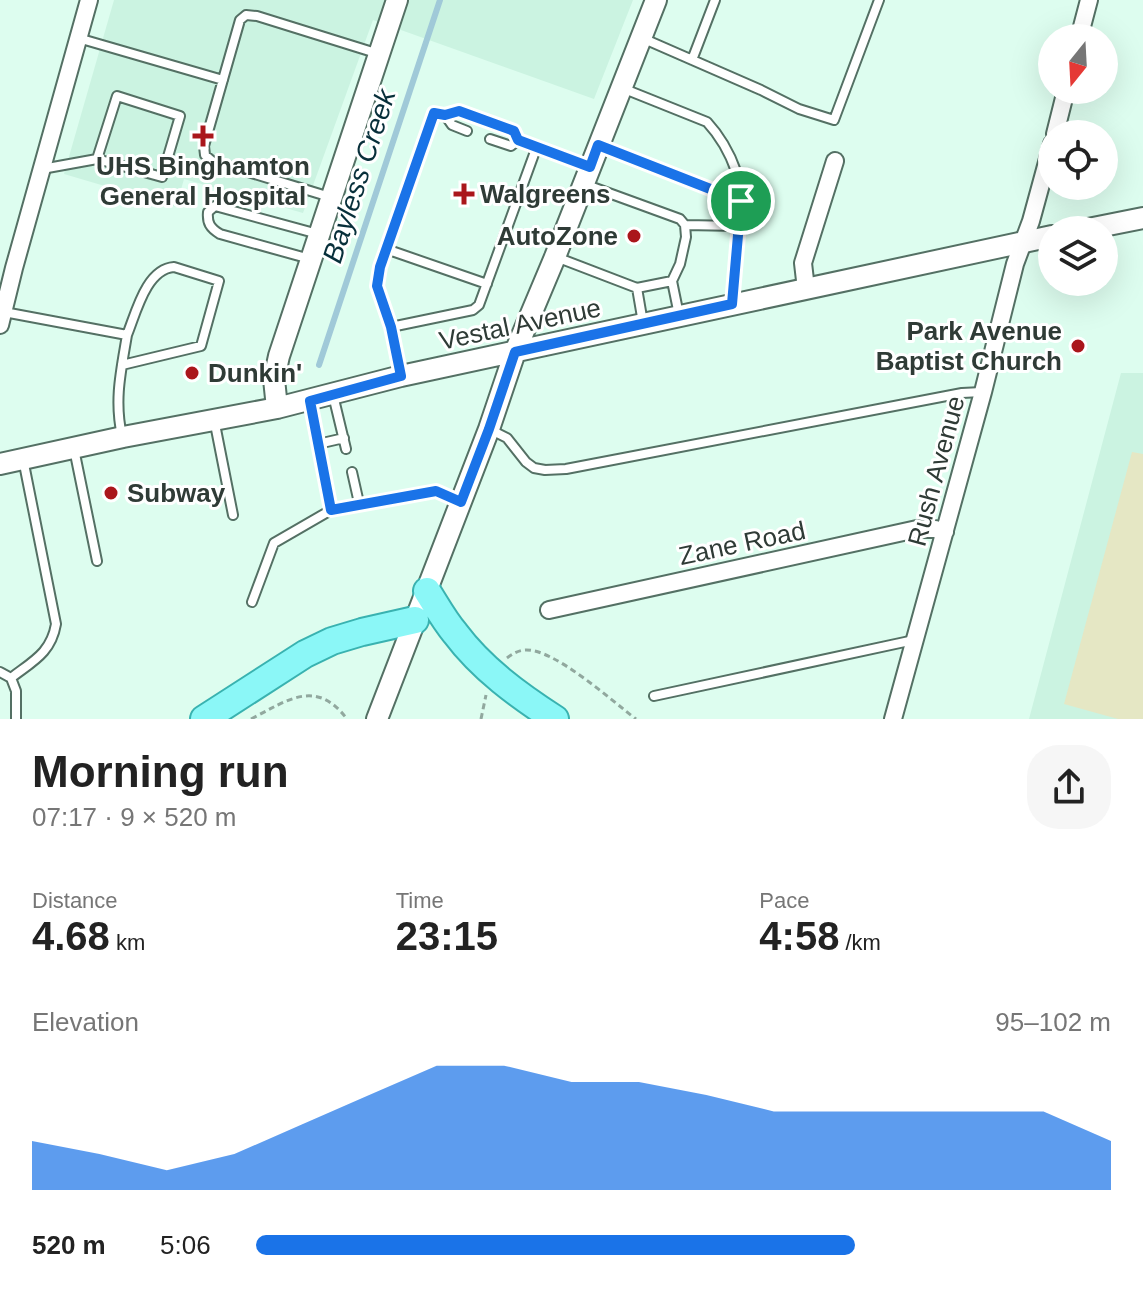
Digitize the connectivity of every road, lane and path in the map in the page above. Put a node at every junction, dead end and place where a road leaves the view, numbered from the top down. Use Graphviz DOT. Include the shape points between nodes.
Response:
graph roads {
  1 [pos="89,0"];
  2 [pos="397,0"];
  3 [pos="656,0"];
  4 [pos="715,0"];
  5 [pos="879,0"];
  6 [pos="1089,0"];
  7 [pos="1083,24"];
  8 [pos="78,38"];
  9 [pos="641,38"];
  10 [pos="379,54"];
  11 [pos="692,60"];
  12 [pos="223,80"];
  13 [pos="622,88"];
  14 [pos="445,115"];
  15 [pos="467,131"];
  16 [pos="490,139"];
  17 [pos="518,140"];
  18 [pos="598,145"];
  19 [pos="537,146"];
  20 [pos="97,159"];
  21 [pos="835,161"];
  22 [pos="41,169"];
  23 [pos="587,175"];
  24 [pos="1038,195"];
  25 [pos="332,198"];
  26 [pos="741,201"];
  27 [pos="1143,218"];
  28 [pos="1118,223"];
  29 [pos="685,225"];
  30 [pos="739,226"];
  31 [pos="319,235"];
  32 [pos="1038,238"];
  33 [pos="1023,241"];
  34 [pos="386,249"];
  35 [pos="555,257"];
  36 [pos="311,260"];
  37 [pos="7,268"];
  38 [pos="672,281"];
  39 [pos="487,284"];
  40 [pos="637,288"];
  41 [pos="806,289"];
  42 [pos="732,304"];
  43 [pos="679,316"];
  44 [pos="2,318"];
  45 [pos="644,324"];
  46 [pos="391,327"];
  47 [pos="127,335"];
  48 [pos="515,352"];
  49 [pos="122,365"];
  50 [pos="401,376"];
  51 [pos="983,392"];
  52 [pos="333,394"];
  53 [pos="310,401"];
  54 [pos="277,408"];
  55 [pos="214,419"];
  56 [pos="489,429"];
  57 [pos="123,437"];
  58 [pos="344,438"];
  59 [pos="318,444"];
  60 [pos="74,448"];
  61 [pos="346,449"];
  62 [pos="23,458"];
  63 [pos="0,464"];
  64 [pos="352,472"];
  65 [pos="461,502"];
  66 [pos="359,503"];
  67 [pos="331,510"];
  68 [pos="233,515"];
  69 [pos="945,532"];
  70 [pos="97,561"];
  71 [pos="427,591"];
  72 [pos="252,602"];
  73 [pos="549,610"];
  74 [pos="415,620"];
  75 [pos="915,640"];
  76 [pos="513,653"];
  77 [pos="0,672"];
  78 [pos="11,678"];
  79 [pos="488,686"];
  80 [pos="654,696"];
  81 [pos="16,719"];
  82 [pos="204,719"];
  83 [pos="251,719"];
  84 [pos="347,719"];
  85 [pos="377,719"];
  86 [pos="481,719"];
  87 [pos="555,719"];
  88 [pos="636,719"];
  89 [pos="893,719"];
  1 -- 8 [label="street"];
  2 -- 10 [label="street"];
  3 -- 9 [label="street"];
  4 -- 11 [label="lane"];
  5 -- 11 [label="lane" via="834,120"];
  6 -- 7 [label="street"];
  8 -- 12 [label="lane"];
  8 -- 22 [label="street"];
  9 -- 11 [label="lane"];
  9 -- 13 [label="street"];
  10 -- 12 [label="lane" via="246,15"];
  10 -- 25 [label="street"];
  12 -- 25 [label="lane" via="205,155"];
  13 -- 18 [label="street"];
  13 -- 26 [label="lane" via="707,122 736,171"];
  14 -- 15 [label="lane"];
  14 -- 17 [label="lane" via="459,111 514,131"];
  14 -- 34 [label="lane" via="434,113"];
  16 -- 17 [label="lane" via="511,146"];
  17 -- 19 [label="lane"];
  18 -- 23 [label="street"];
  18 -- 26 [label="lane"];
  19 -- 23 [label="lane"];
  19 -- 39 [label="lane"];
  20 -- 20 [label="lane" via="117,96 180,116 162,177"];
  20 -- 22 [label="lane"];
  21 -- 41 [label="street" via="803,263"];
  22 -- 37 [label="street"];
  23 -- 29 [label="lane"];
  23 -- 35 [label="street"];
  24 -- 33 [label="street, Rush Avenue"];
  25 -- 31 [label="street"];
  26 -- 30 [label="lane"];
  27 -- 28 [label="street"];
  29 -- 30 [label="lane"];
  29 -- 38 [label="lane"];
  30 -- 42 [label="lane"];
  31 -- 36 [label="street"];
  31 -- 36 [label="lane" via="215,206 208,212 211,229 220,234"];
  32 -- 33 [label="street, Vestal Avenue"];
  33 -- 41 [label="street, Vestal Avenue"];
  33 -- 51 [label="street, Rush Avenue"];
  34 -- 39 [label="lane"];
  34 -- 46 [label="lane" via="377,286"];
  35 -- 40 [label="lane"];
  35 -- 48 [label="street"];
  36 -- 54 [label="street" via="276,368"];
  37 -- 44 [label="street"];
  38 -- 40 [label="lane"];
  38 -- 43 [label="lane"];
  39 -- 46 [label="lane" via="473,310"];
  40 -- 45 [label="lane"];
  41 -- 42 [label="street, Vestal Avenue"];
  42 -- 43 [label="street, Vestal Avenue"];
  43 -- 45 [label="street, Vestal Avenue"];
  44 -- 47 [label="lane"];
  45 -- 48 [label="street, Vestal Avenue"];
  46 -- 50 [label="lane"];
  47 -- 49 [label="lane"];
  47 -- 49 [label="lane" via="158,272 174,267 219,281 201,346"];
  48 -- 50 [label="street, Vestal Avenue"];
  48 -- 56 [label="street"];
  49 -- 57 [label="lane" via="118,416"];
  50 -- 52 [label="street, Vestal Avenue"];
  51 -- 56 [label="lane" via="566,469 534,468 507,438"];
  51 -- 69 [label="street, Rush Avenue"];
  52 -- 53 [label="street, Vestal Avenue"];
  52 -- 58 [label="lane"];
  53 -- 54 [label="street, Vestal Avenue"];
  53 -- 59 [label="lane"];
  54 -- 55 [label="street, Vestal Avenue"];
  55 -- 57 [label="street, Vestal Avenue"];
  55 -- 68 [label="lane"];
  56 -- 65 [label="street"];
  57 -- 60 [label="street, Vestal Avenue"];
  58 -- 59 [label="lane"];
  58 -- 61 [label="lane"];
  59 -- 67 [label="lane"];
  60 -- 62 [label="street, Vestal Avenue"];
  60 -- 70 [label="lane"];
  62 -- 63 [label="street, Vestal Avenue"];
  62 -- 78 [label="lane" via="56,624 44,653"];
  64 -- 66 [label="lane"];
  65 -- 66 [label="lane" via="436,491"];
  65 -- 71 [label="street"];
  66 -- 67 [label="lane"];
  67 -- 72 [label="lane" via="274,543"];
  69 -- 73 [label="street, Zane Road" via="917,529"];
  69 -- 75 [label="street, Rush Avenue"];
  71 -- 74 [label="street"];
  71 -- 87 [label="main road" via="473,655"];
  74 -- 82 [label="main road" via="332,641"];
  74 -- 85 [label="street"];
  75 -- 80 [label="lane"];
  75 -- 89 [label="street, Rush Avenue"];
  76 -- 88 [label="path" via="538,652 565,665"];
  77 -- 78 [label="lane"];
  78 -- 81 [label="lane"];
  79 -- 86 [label="path"];
  83 -- 84 [label="path" via="308,695 324,698"];
}
